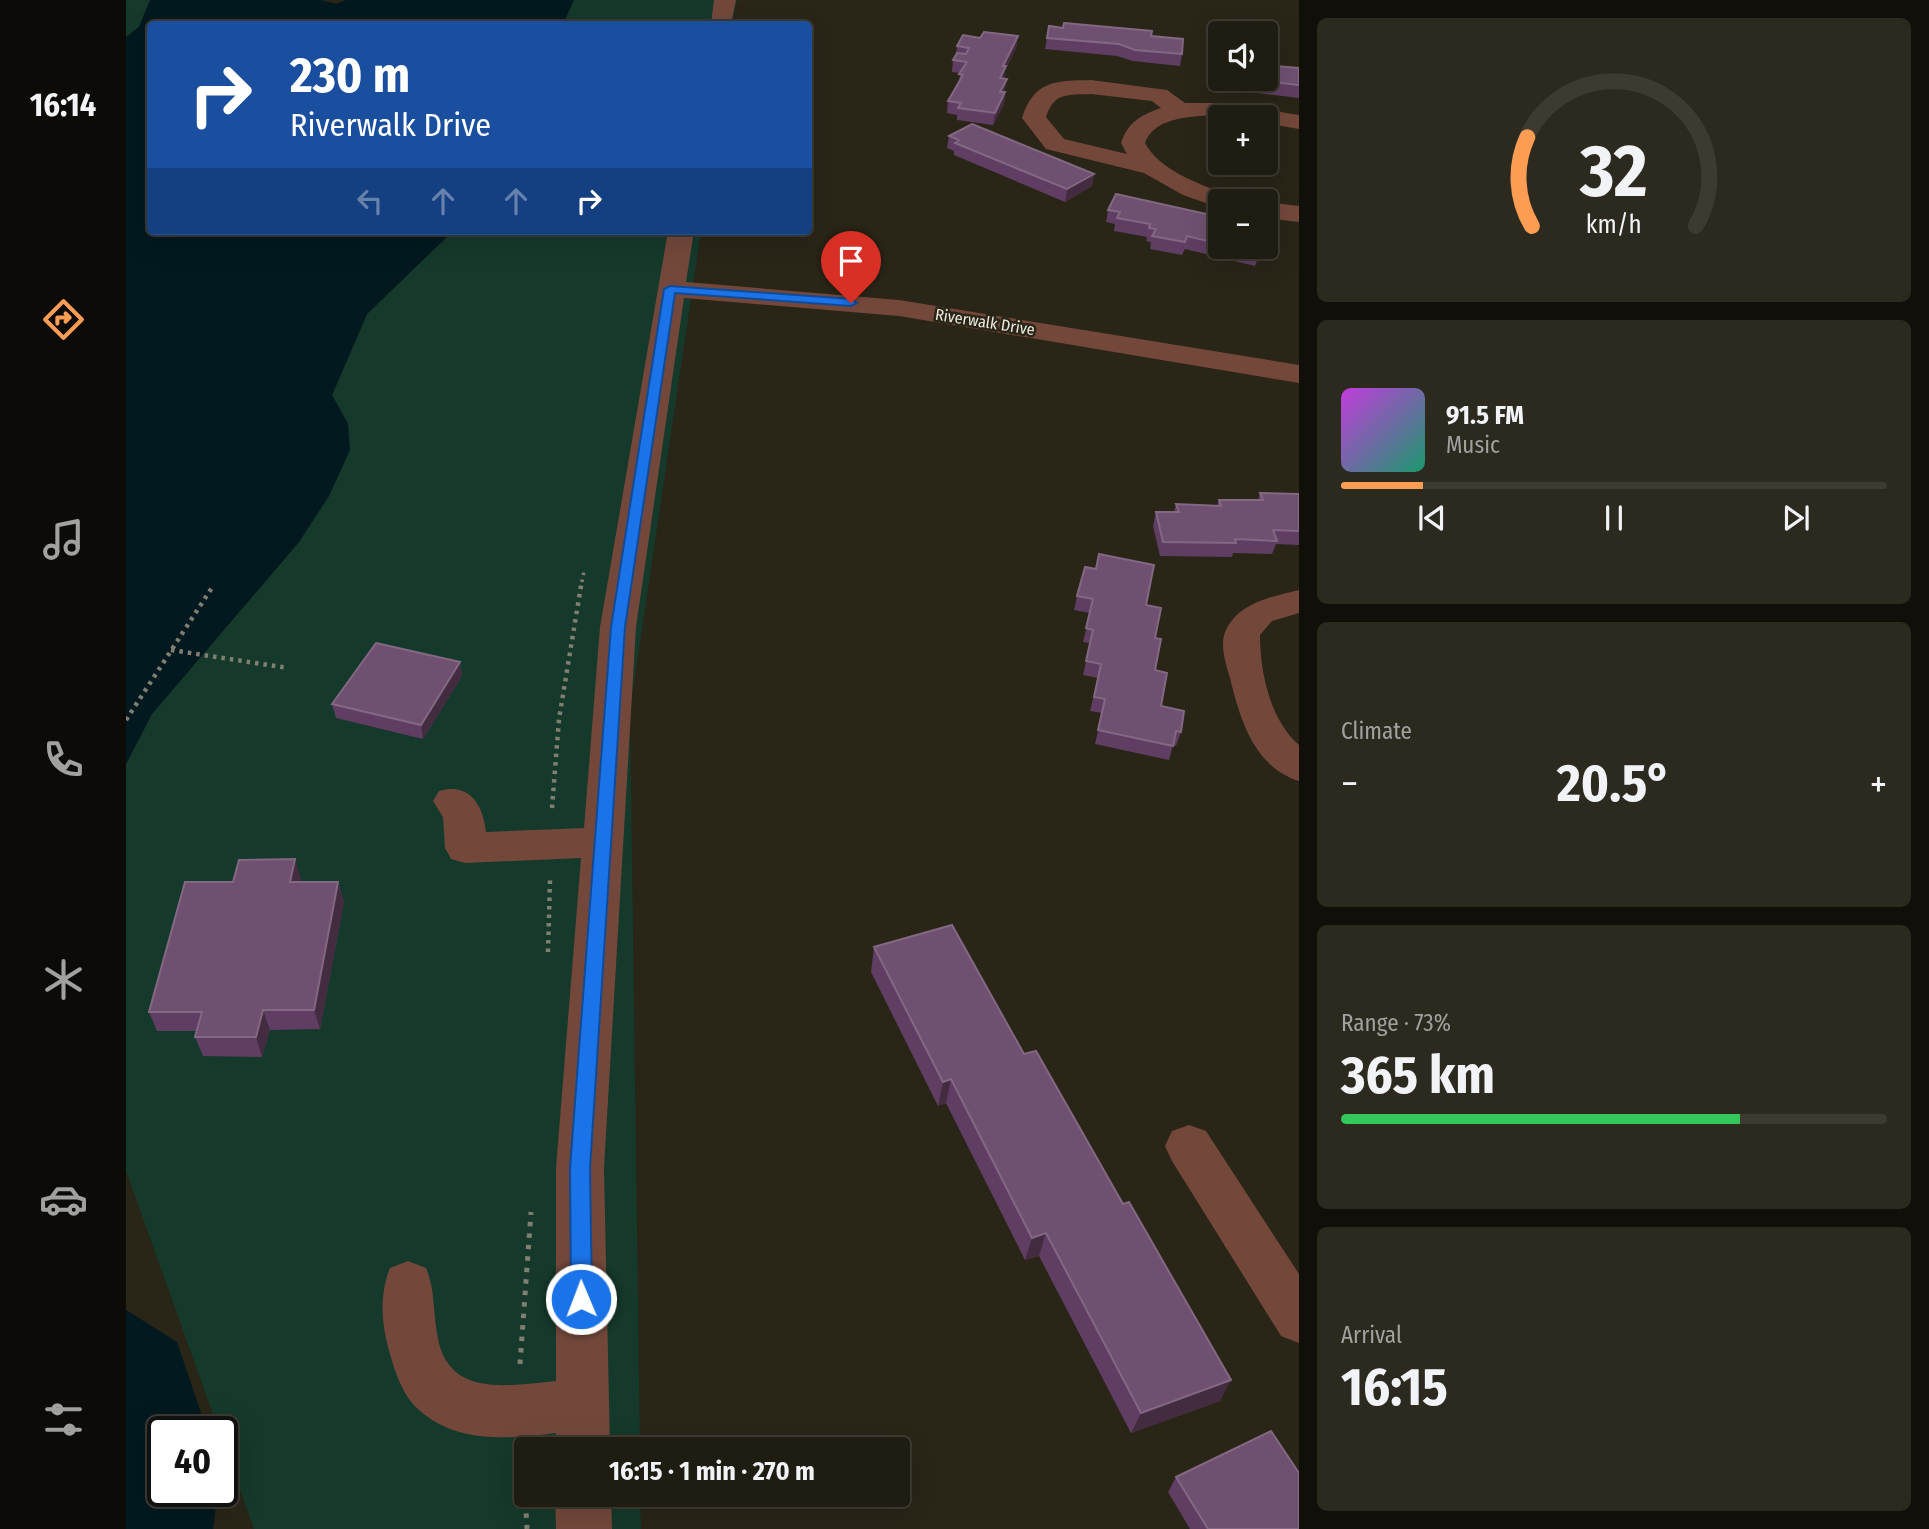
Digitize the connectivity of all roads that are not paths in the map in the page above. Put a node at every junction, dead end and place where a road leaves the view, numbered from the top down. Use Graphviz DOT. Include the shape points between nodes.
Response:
graph roads {
  1 [pos="725,0"];
  2 [pos="722,21"];
  3 [pos="1181,111"];
  4 [pos="1299,122"];
  5 [pos="1150,167"];
  6 [pos="1208,196"];
  7 [pos="1278,212"];
  8 [pos="1299,214"];
  9 [pos="680,235"];
  10 [pos="670,289"];
  11 [pos="1299,374"];
  12 [pos="1299,601"];
  13 [pos="1299,767"];
  14 [pos="453,801"];
  15 [pos="602,842"];
  16 [pos="1189,1146"];
  17 [pos="408,1285"];
  18 [pos="1299,1319"];
  19 [pos="583,1426"];
  20 [pos="583,1507"];
  21 [pos="583,1529"];
  1 -- 2 [label="street"];
  3 -- 4 [label="street" via="1220,110"];
  3 -- 5 [label="street" via="1156,118 1136,134 1138,154"];
  3 -- 5 [label="street" via="1159,95 1091,87 1059,88 1039,102 1034,118 1055,144"];
  5 -- 6 [label="street" via="1184,188"];
  7 -- 8 [label="street"];
  9 -- 10 [label="street"];
  10 -- 11 [label="street, Riverwalk Drive" via="899,308"];
  10 -- 15 [label="street" via="618,627"];
  12 -- 13 [label="street" via="1260,613 1242,633 1242,657 1260,723 1272,743"];
  14 -- 15 [label="street" via="464,817 465,848"];
  15 -- 19 [label="street" via="580,1168"];
  16 -- 18 [label="street"];
  17 -- 19 [label="street" via="418,1363 440,1396 455,1406"];
  20 -- 21 [label="street"];
}
